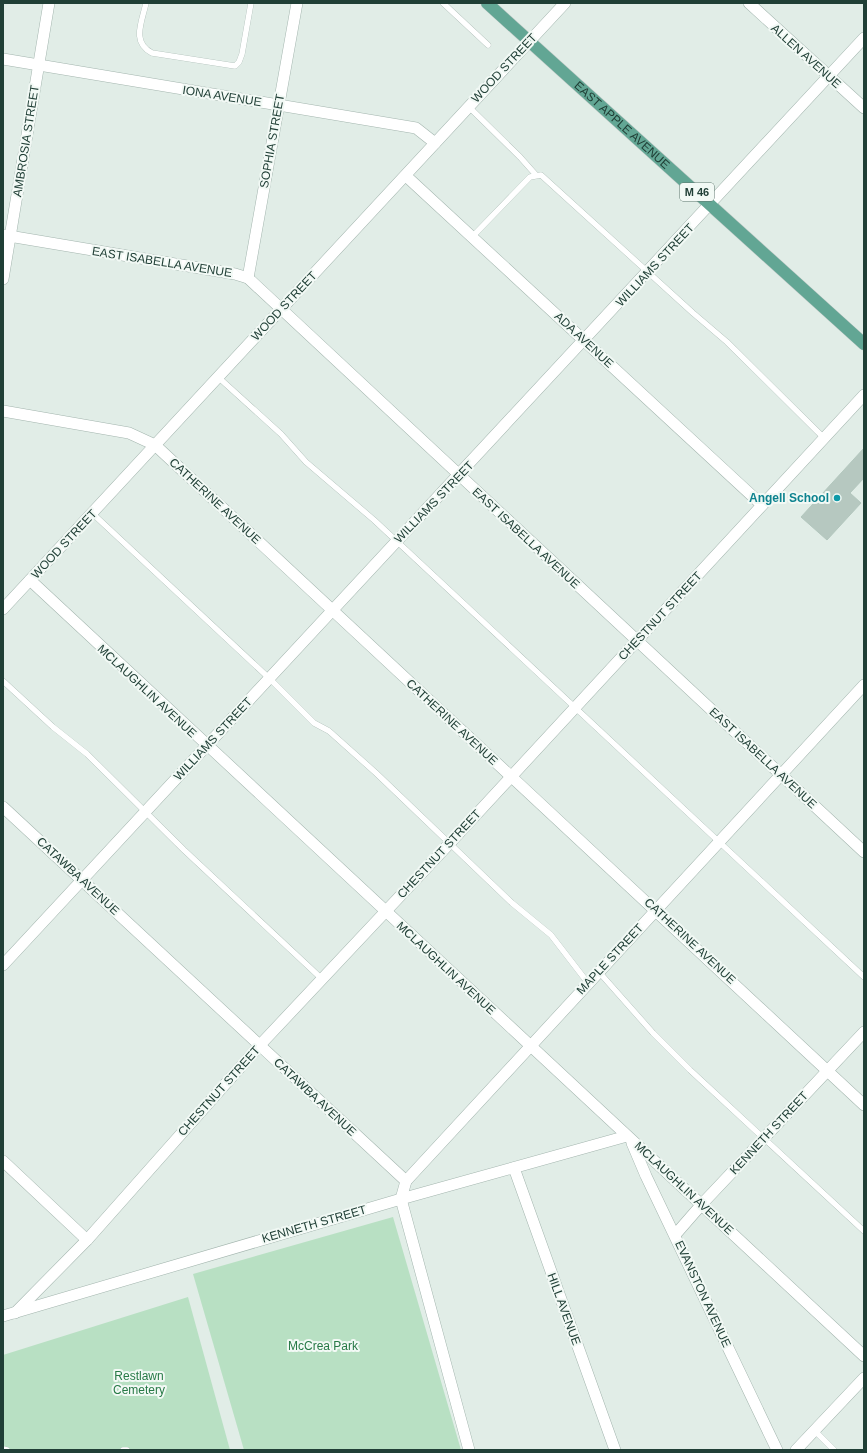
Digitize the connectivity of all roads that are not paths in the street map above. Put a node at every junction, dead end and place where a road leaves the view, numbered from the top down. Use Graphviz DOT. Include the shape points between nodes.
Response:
graph roads {
  1 [pos="49,3"];
  2 [pos="146,3"];
  3 [pos="251,3"];
  4 [pos="297,3"];
  5 [pos="443,3"];
  6 [pos="487,3"];
  7 [pos="565,3"];
  8 [pos="748,3"];
  9 [pos="864,38"];
  10 [pos="530,41"];
  11 [pos="488,45"];
  12 [pos="3,59"];
  13 [pos="39,66"];
  14 [pos="829,77"];
  15 [pos="279,105"];
  16 [pos="469,107"];
  17 [pos="864,108"];
  18 [pos="435,143"];
  19 [pos="536,175"];
  20 [pos="406,176"];
  21 [pos="710,204"];
  22 [pos="6,236"];
  23 [pos="472,237"];
  24 [pos="648,271"];
  25 [pos="248,278"];
  26 [pos="3,279"];
  27 [pos="281,309"];
  28 [pos="584,340"];
  29 [pos="864,344"];
  30 [pos="218,376"];
  31 [pos="864,395"];
  32 [pos="3,411"];
  33 [pos="824,438"];
  34 [pos="155,445"];
  35 [pos="459,475"];
  36 [pos="762,505"];
  37 [pos="92,513"];
  38 [pos="396,542"];
  39 [pos="30,580"];
  40 [pos="3,609"];
  41 [pos="333,611"];
  42 [pos="637,641"];
  43 [pos="270,679"];
  44 [pos="3,681"];
  45 [pos="864,685"];
  46 [pos="575,708"];
  47 [pos="206,746"];
  48 [pos="781,774"];
  49 [pos="511,776"];
  50 [pos="3,807"];
  51 [pos="146,812"];
  52 [pos="719,843"];
  53 [pos="449,844"];
  54 [pos="864,852"];
  55 [pos="82,880"];
  56 [pos="656,910"];
  57 [pos="384,911"];
  58 [pos="3,965"];
  59 [pos="599,972"];
  60 [pos="864,977"];
  61 [pos="322,979"];
  62 [pos="588,983"];
  63 [pos="864,1032"];
  64 [pos="260,1045"];
  65 [pos="530,1046"];
  66 [pos="828,1071"];
  67 [pos="864,1105"];
  68 [pos="628,1137"];
  69 [pos="765,1138"];
  70 [pos="3,1162"];
  71 [pos="514,1168"];
  72 [pos="406,1181"];
  73 [pos="401,1199"];
  74 [pos="702,1204"];
  75 [pos="864,1231"];
  76 [pos="675,1235"];
  77 [pos="87,1240"];
  78 [pos="15,1312"];
  79 [pos="3,1316"];
  80 [pos="864,1356"];
  81 [pos="864,1378"];
  82 [pos="815,1431"];
  83 [pos="3,1448"];
  84 [pos="7,1450"];
  85 [pos="123,1450"];
  86 [pos="127,1450"];
  87 [pos="469,1450"];
  88 [pos="615,1450"];
  89 [pos="777,1450"];
  90 [pos="796,1450"];
  91 [pos="834,1450"];
  1 -- 13 [label="street, AMBROSIA STREET"];
  2 -- 3 [label="lane" via="139,34 140,43 144,48 152,53 235,66 242,54"];
  4 -- 15 [label="street, SOPHIA STREET"];
  5 -- 11 [label="lane"];
  6 -- 10 [label="main road, EAST APPLE AVENUE / M 46"];
  7 -- 10 [label="street, WOOD STREET"];
  8 -- 14 [label="street, ALLEN AVENUE"];
  9 -- 14 [label="street, WILLIAMS STREET"];
  10 -- 16 [label="street, WOOD STREET"];
  10 -- 21 [label="main road, EAST APPLE AVENUE / M 46"];
  12 -- 13 [label="street, IONA AVENUE"];
  13 -- 15 [label="street, IONA AVENUE"];
  13 -- 22 [label="street, AMBROSIA STREET"];
  14 -- 17 [label="street, ALLEN AVENUE"];
  14 -- 21 [label="street, WILLIAMS STREET"];
  15 -- 18 [label="street, IONA AVENUE" via="416,128"];
  15 -- 25 [label="street, SOPHIA STREET"];
  16 -- 18 [label="street, WOOD STREET"];
  16 -- 19 [label="lane"];
  18 -- 20 [label="street, WOOD STREET"];
  19 -- 23 [label="lane" via="530,177"];
  19 -- 24 [label="lane" via="541,175"];
  20 -- 23 [label="street, ADA AVENUE"];
  20 -- 27 [label="street, WOOD STREET"];
  21 -- 24 [label="street, WILLIAMS STREET"];
  21 -- 29 [label="main road, EAST APPLE AVENUE / M 46"];
  22 -- 25 [label="street, EAST ISABELLA AVENUE" via="240,274"];
  22 -- 26 [label="street, AMBROSIA STREET"];
  23 -- 28 [label="street, ADA AVENUE"];
  24 -- 28 [label="street, WILLIAMS STREET"];
  24 -- 33 [label="lane" via="727,342"];
  25 -- 27 [label="street, EAST ISABELLA AVENUE"];
  27 -- 30 [label="street, WOOD STREET"];
  27 -- 35 [label="street, EAST ISABELLA AVENUE"];
  28 -- 35 [label="street, WILLIAMS STREET"];
  28 -- 36 [label="street, ADA AVENUE"];
  30 -- 34 [label="street, WOOD STREET"];
  30 -- 38 [label="lane" via="281,434 306,462"];
  31 -- 33 [label="street, CHESTNUT STREET"];
  32 -- 34 [label="street, CATHERINE AVENUE" via="129,433"];
  33 -- 36 [label="street, CHESTNUT STREET"];
  34 -- 37 [label="street, WOOD STREET"];
  34 -- 41 [label="street, CATHERINE AVENUE"];
  35 -- 38 [label="street, WILLIAMS STREET"];
  35 -- 42 [label="street, EAST ISABELLA AVENUE"];
  36 -- 42 [label="street, CHESTNUT STREET"];
  37 -- 39 [label="street, WOOD STREET"];
  37 -- 43 [label="lane"];
  38 -- 41 [label="street, WILLIAMS STREET"];
  38 -- 46 [label="lane"];
  39 -- 40 [label="street, WOOD STREET"];
  39 -- 47 [label="street, MCLAUGHLIN AVENUE"];
  41 -- 43 [label="street, WILLIAMS STREET"];
  41 -- 49 [label="street, CATHERINE AVENUE"];
  42 -- 46 [label="street, CHESTNUT STREET"];
  42 -- 48 [label="street, EAST ISABELLA AVENUE"];
  43 -- 47 [label="street, WILLIAMS STREET"];
  43 -- 53 [label="lane" via="314,723 329,731 376,773"];
  44 -- 51 [label="lane" via="87,754"];
  45 -- 48 [label="street, MAPLE STREET"];
  46 -- 49 [label="street, CHESTNUT STREET"];
  46 -- 52 [label="lane"];
  47 -- 51 [label="street, WILLIAMS STREET"];
  47 -- 57 [label="street, MCLAUGHLIN AVENUE"];
  48 -- 52 [label="street, MAPLE STREET"];
  48 -- 54 [label="street, EAST ISABELLA AVENUE"];
  49 -- 53 [label="street, CHESTNUT STREET"];
  49 -- 56 [label="street, CATHERINE AVENUE"];
  50 -- 55 [label="street, CATAWBA AVENUE"];
  51 -- 55 [label="street, WILLIAMS STREET"];
  51 -- 61 [label="lane"];
  52 -- 56 [label="street, MAPLE STREET"];
  52 -- 60 [label="lane"];
  53 -- 57 [label="street, CHESTNUT STREET"];
  53 -- 62 [label="lane" via="532,921 551,935"];
  55 -- 58 [label="street, WILLIAMS STREET"];
  55 -- 64 [label="street, CATAWBA AVENUE"];
  56 -- 59 [label="street, MAPLE STREET"];
  56 -- 66 [label="street, CATHERINE AVENUE"];
  57 -- 61 [label="street, CHESTNUT STREET"];
  57 -- 65 [label="street, MCLAUGHLIN AVENUE"];
  59 -- 62 [label="street, MAPLE STREET"];
  59 -- 69 [label="lane" via="690,1070"];
  61 -- 64 [label="street, CHESTNUT STREET"];
  62 -- 65 [label="street, MAPLE STREET"];
  63 -- 66 [label="street, KENNETH STREET"];
  64 -- 72 [label="street, CATAWBA AVENUE"];
  64 -- 77 [label="street, CHESTNUT STREET"];
  65 -- 68 [label="street, MCLAUGHLIN AVENUE"];
  65 -- 72 [label="street, MAPLE STREET"];
  66 -- 67 [label="street, CATHERINE AVENUE"];
  66 -- 69 [label="street, KENNETH STREET"];
  68 -- 71 [label="street, KENNETH STREET"];
  68 -- 74 [label="street, MCLAUGHLIN AVENUE"];
  68 -- 76 [label="street, EVANSTON AVENUE"];
  69 -- 74 [label="street, KENNETH STREET"];
  69 -- 75 [label="lane"];
  70 -- 77 [label="street"];
  71 -- 73 [label="street, KENNETH STREET"];
  71 -- 88 [label="street, HILL AVENUE"];
  72 -- 73 [label="street"];
  73 -- 78 [label="street, KENNETH STREET"];
  73 -- 87 [label="street"];
  74 -- 76 [label="street, KENNETH STREET"];
  74 -- 80 [label="street, MCLAUGHLIN AVENUE"];
  76 -- 89 [label="street, EVANSTON AVENUE"];
  77 -- 78 [label="street, CHESTNUT STREET"];
  78 -- 79 [label="street, KENNETH STREET"];
  81 -- 82 [label="street"];
  82 -- 90 [label="street"];
  82 -- 91 [label="lane"];
  83 -- 84 [label="lane"];
  85 -- 86 [label="lane"];
}
